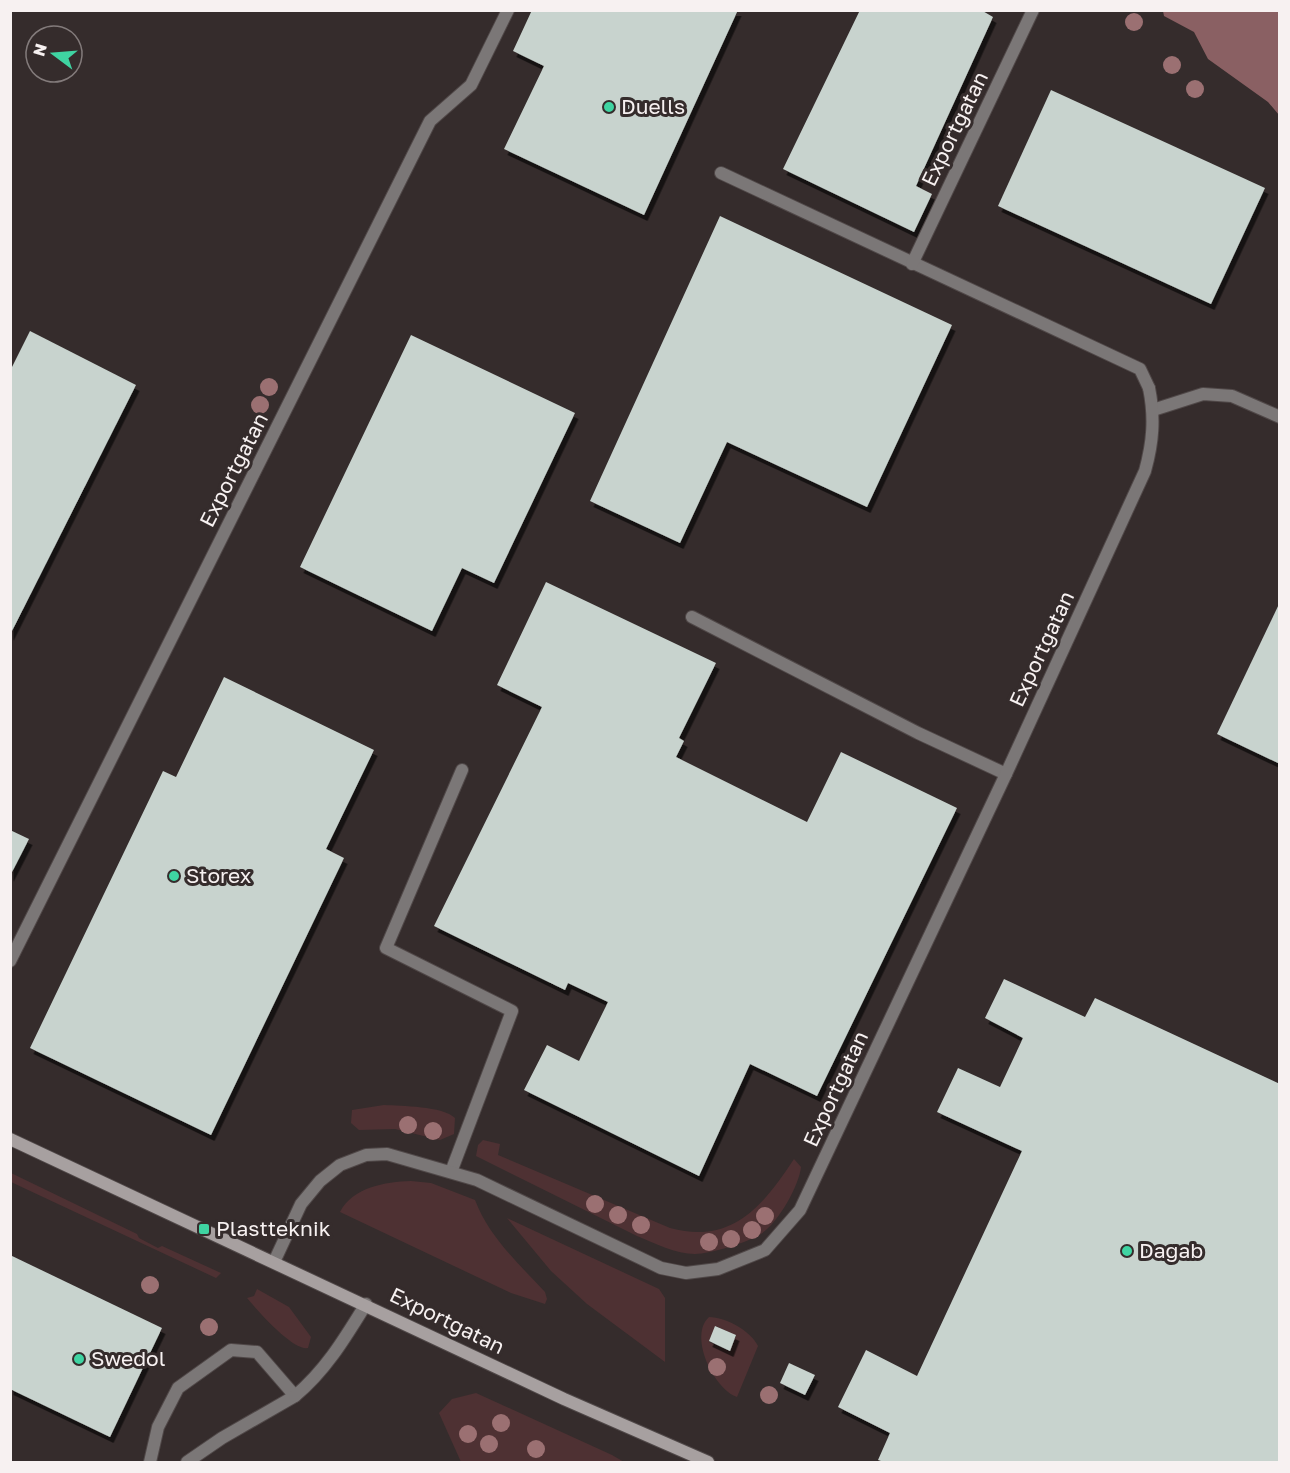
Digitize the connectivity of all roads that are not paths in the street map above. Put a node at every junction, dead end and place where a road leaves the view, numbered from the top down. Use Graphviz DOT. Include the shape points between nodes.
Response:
graph roads {
  1 [pos="508,10"];
  2 [pos="1033,10"];
  3 [pos="721,173"];
  4 [pos="912,264"];
  5 [pos="1153,410"];
  6 [pos="1280,417"];
  7 [pos="692,616"];
  8 [pos="462,770"];
  9 [pos="1006,774"];
  10 [pos="10,961"];
  11 [pos="10,1139"];
  12 [pos="451,1172"];
  13 [pos="274,1262"];
  14 [pos="366,1304"];
  15 [pos="295,1396"];
  16 [pos="702,1461"];
  17 [pos="150,1462"];
  18 [pos="187,1462"];
  1 -- 10 [label="street, Exportgatan" via="471,86 430,121"];
  2 -- 4 [label="street, Exportgatan"];
  3 -- 4 [label="street, Exportgatan"];
  4 -- 5 [label="street, Exportgatan" via="1140,369"];
  5 -- 6 [label="street" via="1203,394 1232,396"];
  5 -- 9 [label="street, Exportgatan" via="1152,447 1145,471"];
  7 -- 9 [label="street"];
  8 -- 12 [label="street" via="386,948 512,1011"];
  9 -- 12 [label="street, Exportgatan" via="800,1210 765,1250 718,1269 686,1274 661,1268 477,1180"];
  11 -- 13 [label="street, Exportgatan"];
  12 -- 13 [label="street, Exportgatan" via="387,1154 366,1155 340,1165 301,1204"];
  13 -- 14 [label="street, Exportgatan"];
  14 -- 15 [label="street, Exportgatan" via="337,1350 313,1381"];
  14 -- 16 [label="street, Exportgatan"];
  15 -- 17 [label="street" via="257,1352 231,1350 178,1388 158,1427"];
  15 -- 18 [label="street, Exportgatan"];
}
